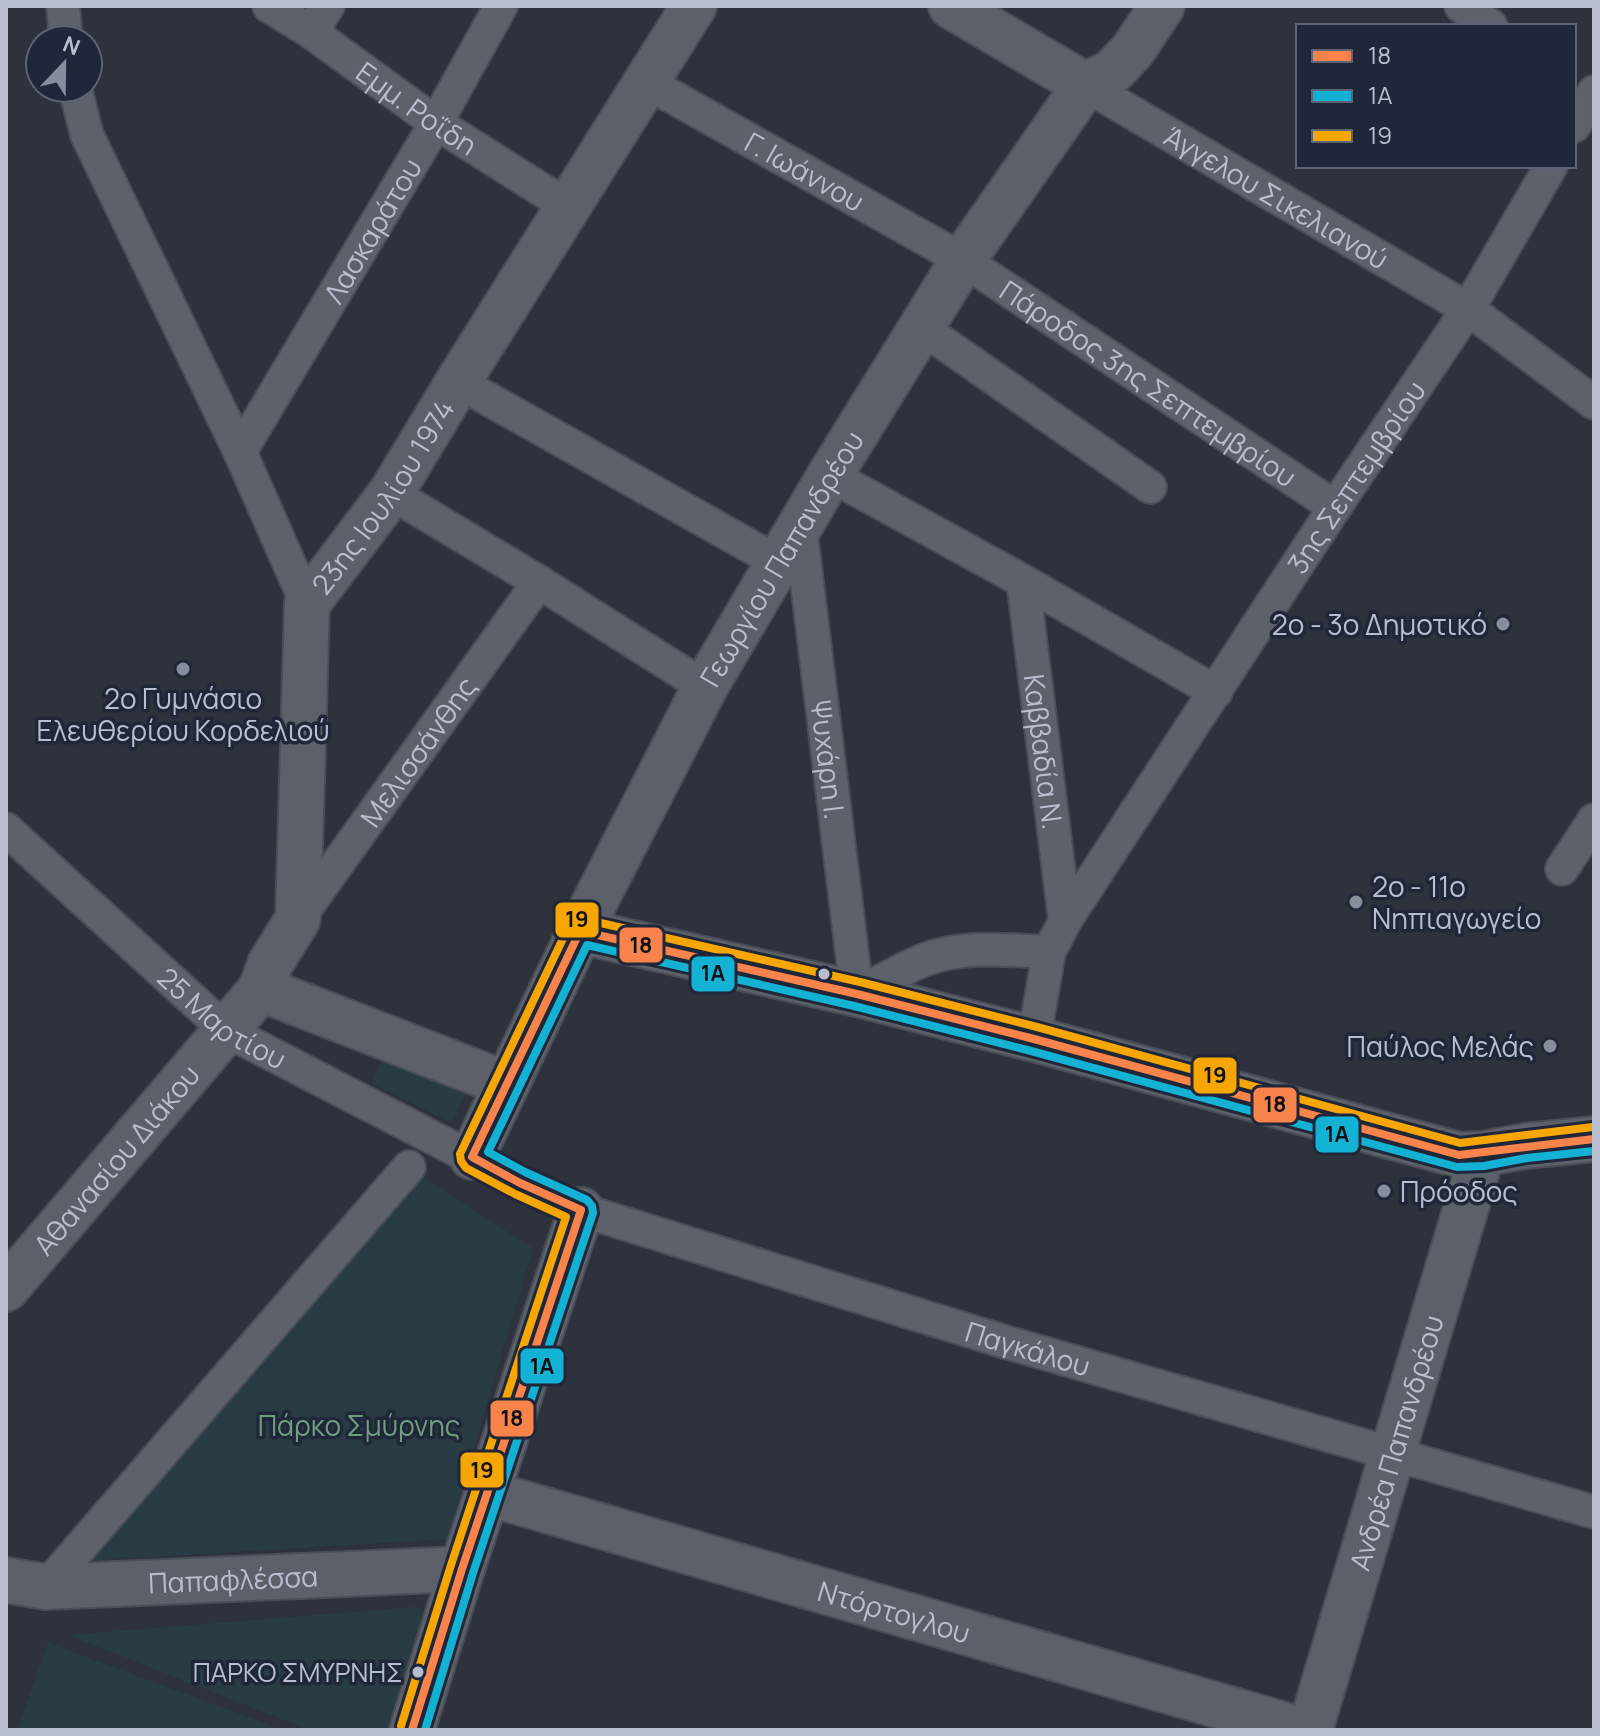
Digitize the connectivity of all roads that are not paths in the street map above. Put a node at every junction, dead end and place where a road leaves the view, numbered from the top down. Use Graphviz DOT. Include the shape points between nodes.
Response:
graph roads {
  1 [pos="269,6"];
  2 [pos="501,6"];
  3 [pos="694,6"];
  4 [pos="952,6"];
  5 [pos="1162,6"];
  6 [pos="1461,6"];
  7 [pos="319,19"];
  8 [pos="1488,24"];
  9 [pos="1576,81"];
  10 [pos="646,82"];
  11 [pos="1085,85"];
  12 [pos="1594,93"];
  13 [pos="79,104"];
  14 [pos="436,123"];
  15 [pos="1576,123"];
  16 [pos="1550,168"];
  17 [pos="569,207"];
  18 [pos="963,260"];
  19 [pos="1468,309"];
  20 [pos="922,328"];
  21 [pos="458,382"];
  22 [pos="1594,403"];
  23 [pos="240,452"];
  24 [pos="830,475"];
  25 [pos="1150,487"];
  26 [pos="391,493"];
  27 [pos="1335,507"];
  28 [pos="800,525"];
  29 [pos="778,562"];
  30 [pos="1023,581"];
  31 [pos="539,582"];
  32 [pos="307,604"];
  33 [pos="705,687"];
  34 [pos="1216,692"];
  35 [pos="1594,820"];
  36 [pos="6,829"];
  37 [pos="1562,869"];
  38 [pos="298,919"];
  39 [pos="1065,921"];
  40 [pos="580,931"];
  41 [pos="1049,952"];
  42 [pos="261,989"];
  43 [pos="857,994"];
  44 [pos="227,1031"];
  45 [pos="1034,1039"];
  46 [pos="506,1084"];
  47 [pos="1594,1139"];
  48 [pos="1482,1154"];
  49 [pos="472,1157"];
  50 [pos="409,1167"];
  51 [pos="581,1210"];
  52 [pos="6,1289"];
  53 [pos="1393,1454"];
  54 [pos="487,1493"];
  55 [pos="1594,1512"];
  56 [pos="462,1569"];
  57 [pos="26,1583"];
  58 [pos="412,1730"];
  59 [pos="1302,1730"];
  60 [pos="1310,1730"];
  1 -- 7 [label="street, Εμμ. Ροΐδη"];
  2 -- 14 [label="street, Λασκαράτου"];
  3 -- 10 [label="street, 23ης Ιουλίου 1974"];
  4 -- 11 [label="street, Άγγελου Σικελιανού"];
  5 -- 11 [label="street, Γεωργίου Παπανδρέου" via="1112,72"];
  6 -- 8 [label="street"];
  7 -- 14 [label="street, Εμμ. Ροΐδη"];
  9 -- 12 [label="street"];
  10 -- 17 [label="street, 23ης Ιουλίου 1974"];
  10 -- 18 [label="street, Γ. Ιωάννου"];
  11 -- 18 [label="street, Γεωργίου Παπανδρέου"];
  11 -- 19 [label="street, Άγγελου Σικελιανού"];
  12 -- 15 [label="street"];
  13 -- 23 [label="street" via="87,135"];
  14 -- 17 [label="street, Εμμ. Ροΐδη"];
  14 -- 23 [label="street, Λασκαράτου"];
  16 -- 19 [label="street, 3ης Σεπτεμβρίου"];
  17 -- 21 [label="street, 23ης Ιουλίου 1974"];
  18 -- 20 [label="street, Γεωργίου Παπανδρέου"];
  18 -- 27 [label="street, Πάροδος 3ης Σεπτεμβρίου"];
  19 -- 22 [label="street, Άγγελου Σικελιανού"];
  19 -- 27 [label="street, 3ης Σεπτεμβρίου"];
  20 -- 24 [label="street, Γεωργίου Παπανδρέου"];
  20 -- 25 [label="street"];
  21 -- 26 [label="street, 23ης Ιουλίου 1974"];
  21 -- 29 [label="street"];
  23 -- 32 [label="street"];
  24 -- 28 [label="street, Γεωργίου Παπανδρέου"];
  24 -- 30 [label="street"];
  26 -- 31 [label="street"];
  26 -- 32 [label="street, 23ης Ιουλίου 1974"];
  27 -- 34 [label="street, 3ης Σεπτεμβρίου"];
  28 -- 29 [label="street, Γεωργίου Παπανδρέου"];
  28 -- 43 [label="street, Ψυχάρη Ι."];
  29 -- 33 [label="street, Γεωργίου Παπανδρέου"];
  30 -- 34 [label="street"];
  30 -- 39 [label="street, Καββαδία Ν."];
  31 -- 33 [label="street"];
  31 -- 38 [label="street, Μελισσάνθης"];
  32 -- 38 [label="street, 23ης Ιουλίου 1974"];
  33 -- 40 [label="street, Γεωργίου Παπανδρέου"];
  34 -- 39 [label="street, 3ης Σεπτεμβρίου"];
  35 -- 37 [label="street"];
  36 -- 44 [label="street, 25 Μαρτίου"];
  38 -- 42 [label="street"];
  39 -- 41 [label="street, 3ης Σεπτεμβρίου"];
  40 -- 43 [label="street"];
  40 -- 46 [label="street, Γεωργίου Παπανδρέου"];
  41 -- 43 [label="street" via="964,952 925,959"];
  41 -- 45 [label="street, 3ης Σεπτεμβρίου"];
  42 -- 44 [label="street"];
  42 -- 46 [label="street"];
  43 -- 45 [label="street"];
  44 -- 49 [label="street, 25 Μαρτίου"];
  44 -- 52 [label="street, Αθανασίου Διάκου"];
  45 -- 48 [label="street" via="1459,1155"];
  46 -- 49 [label="street, Γεωργίου Παπανδρέου"];
  47 -- 48 [label="street"];
  48 -- 53 [label="street, Ανδρέα Παπανδρέου"];
  49 -- 51 [label="street, Παγκάλου"];
  50 -- 57 [label="street"];
  51 -- 53 [label="street, Παγκάλου" via="1002,1341"];
  51 -- 54 [label="street"];
  53 -- 55 [label="street, Παγκάλου"];
  53 -- 60 [label="street, Ανδρέα Παπανδρέου"];
  54 -- 56 [label="street"];
  54 -- 59 [label="street, Ντόρτογλου"];
  56 -- 57 [label="street, Παπαφλέσσα"];
  56 -- 58 [label="street"];
}
